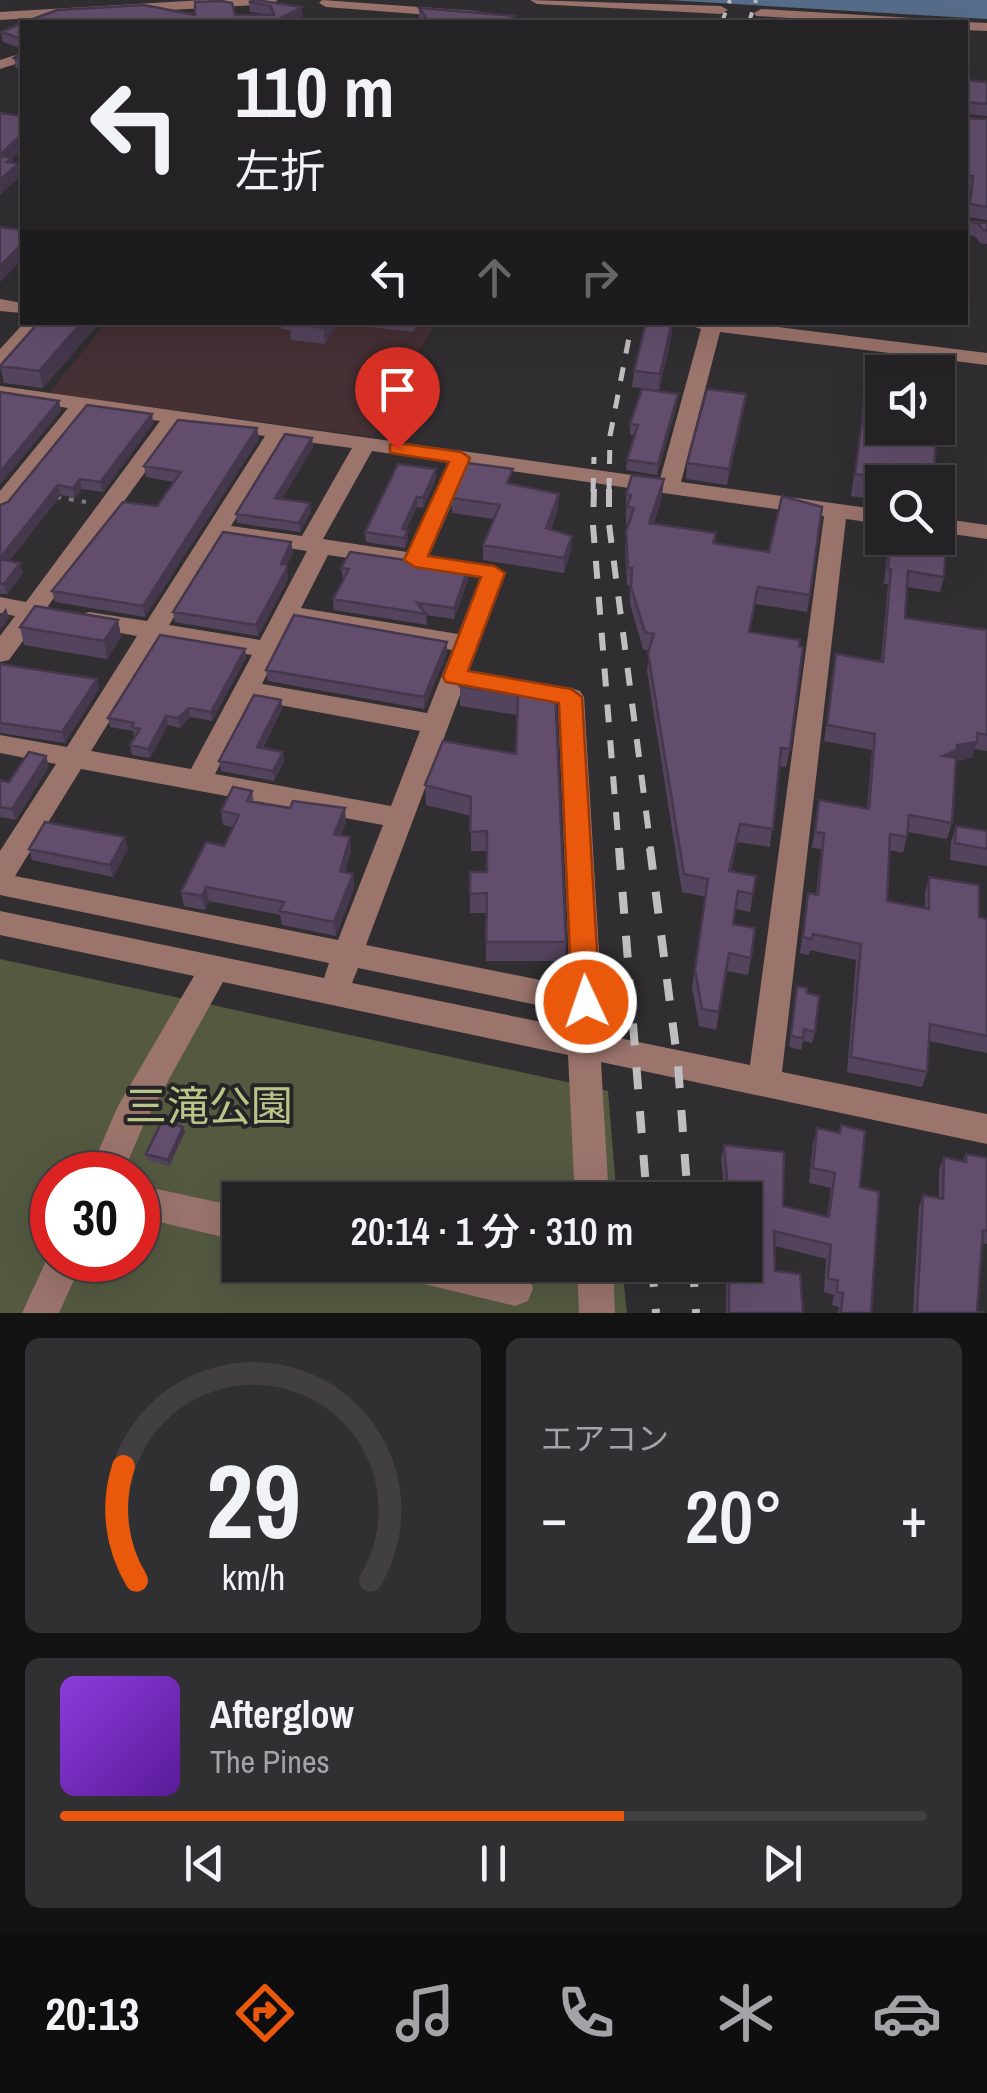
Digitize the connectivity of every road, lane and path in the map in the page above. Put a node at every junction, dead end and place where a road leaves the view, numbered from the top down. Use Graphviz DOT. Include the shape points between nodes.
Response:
graph roads {
  1 [pos="271,0"];
  2 [pos="536,0"];
  3 [pos="247,1"];
  4 [pos="325,7"];
  5 [pos="721,10"];
  6 [pos="761,13"];
  7 [pos="0,16"];
  8 [pos="117,20"];
  9 [pos="500,20"];
  10 [pos="878,20"];
  11 [pos="19,51"];
  12 [pos="0,67"];
  13 [pos="33,325"];
  14 [pos="713,325"];
  15 [pos="721,325"];
  16 [pos="987,359"];
  17 [pos="0,361"];
  18 [pos="0,392"];
  19 [pos="82,404"];
  20 [pos="174,417"];
  21 [pos="278,432"];
  22 [pos="365,444"];
  23 [pos="461,458"];
  24 [pos="669,487"];
  25 [pos="0,505"];
  26 [pos="836,510"];
  27 [pos="865,514"];
  28 [pos="955,527"];
  29 [pos="215,530"];
  30 [pos="987,532"];
  31 [pos="314,545"];
  32 [pos="415,560"];
  33 [pos="0,605"];
  34 [pos="33,611"];
  35 [pos="286,613"];
  36 [pos="154,631"];
  37 [pos="467,644"];
  38 [pos="266,649"];
  39 [pos="0,654"];
  40 [pos="454,677"];
  41 [pos="246,690"];
  42 [pos="436,724"];
  43 [pos="0,744"];
  44 [pos="72,758"];
  45 [pos="198,781"];
  46 [pos="400,818"];
  47 [pos="0,876"];
  48 [pos="0,884"];
  49 [pos="0,922"];
  50 [pos="348,954"];
  51 [pos="215,968"];
  52 [pos="333,993"];
  53 [pos="584,1045"];
  54 [pos="764,1082"];
  55 [pos="987,1128"];
  56 [pos="115,1152"];
  57 [pos="591,1182"];
  58 [pos="160,1206"];
  59 [pos="222,1220"];
  60 [pos="55,1282"];
  61 [pos="489,1282"];
  62 [pos="596,1282"];
  63 [pos="515,1288"];
  64 [pos="40,1313"];
  65 [pos="597,1313"];
  1 -- 3 [label="street"];
  2 -- 5 [label="street"];
  3 -- 7 [label="street"];
  3 -- 8 [label="street"];
  4 -- 9 [label="street"];
  6 -- 10 [label="street"];
  11 -- 12 [label="street"];
  13 -- 17 [label="street"];
  14 -- 24 [label="street"];
  15 -- 16 [label="street"];
  18 -- 19 [label="street"];
  19 -- 20 [label="street"];
  19 -- 25 [label="street"];
  20 -- 21 [label="street"];
  20 -- 34 [label="street"];
  21 -- 22 [label="street"];
  21 -- 29 [label="street"];
  22 -- 23 [label="street"];
  22 -- 31 [label="street"];
  23 -- 24 [label="street"];
  23 -- 32 [label="street"];
  24 -- 26 [label="street"];
  26 -- 27 [label="street"];
  26 -- 54 [label="street"];
  28 -- 30 [label="street"];
  29 -- 31 [label="street"];
  29 -- 36 [label="street"];
  31 -- 32 [label="street"];
  31 -- 35 [label="street"];
  32 -- 37 [label="street" via="494,573"];
  33 -- 34 [label="street"];
  34 -- 36 [label="street"];
  34 -- 39 [label="street"];
  35 -- 37 [label="street"];
  35 -- 38 [label="street"];
  36 -- 38 [label="street"];
  36 -- 44 [label="street"];
  37 -- 40 [label="street"];
  38 -- 41 [label="street"];
  40 -- 42 [label="street"];
  40 -- 50 [label="street" via="571,697 586,1002"];
  41 -- 42 [label="street"];
  41 -- 45 [label="street"];
  42 -- 46 [label="street"];
  43 -- 44 [label="street"];
  44 -- 45 [label="street"];
  44 -- 47 [label="street"];
  45 -- 46 [label="street"];
  46 -- 50 [label="street"];
  48 -- 50 [label="street"];
  49 -- 51 [label="street"];
  50 -- 52 [label="street"];
  51 -- 52 [label="street"];
  51 -- 56 [label="street"];
  52 -- 53 [label="street"];
  53 -- 54 [label="street"];
  53 -- 57 [label="street"];
  54 -- 55 [label="street"];
  58 -- 59 [label="street"];
  60 -- 64 [label="street"];
  61 -- 63 [label="street"];
  62 -- 65 [label="street"];
}
